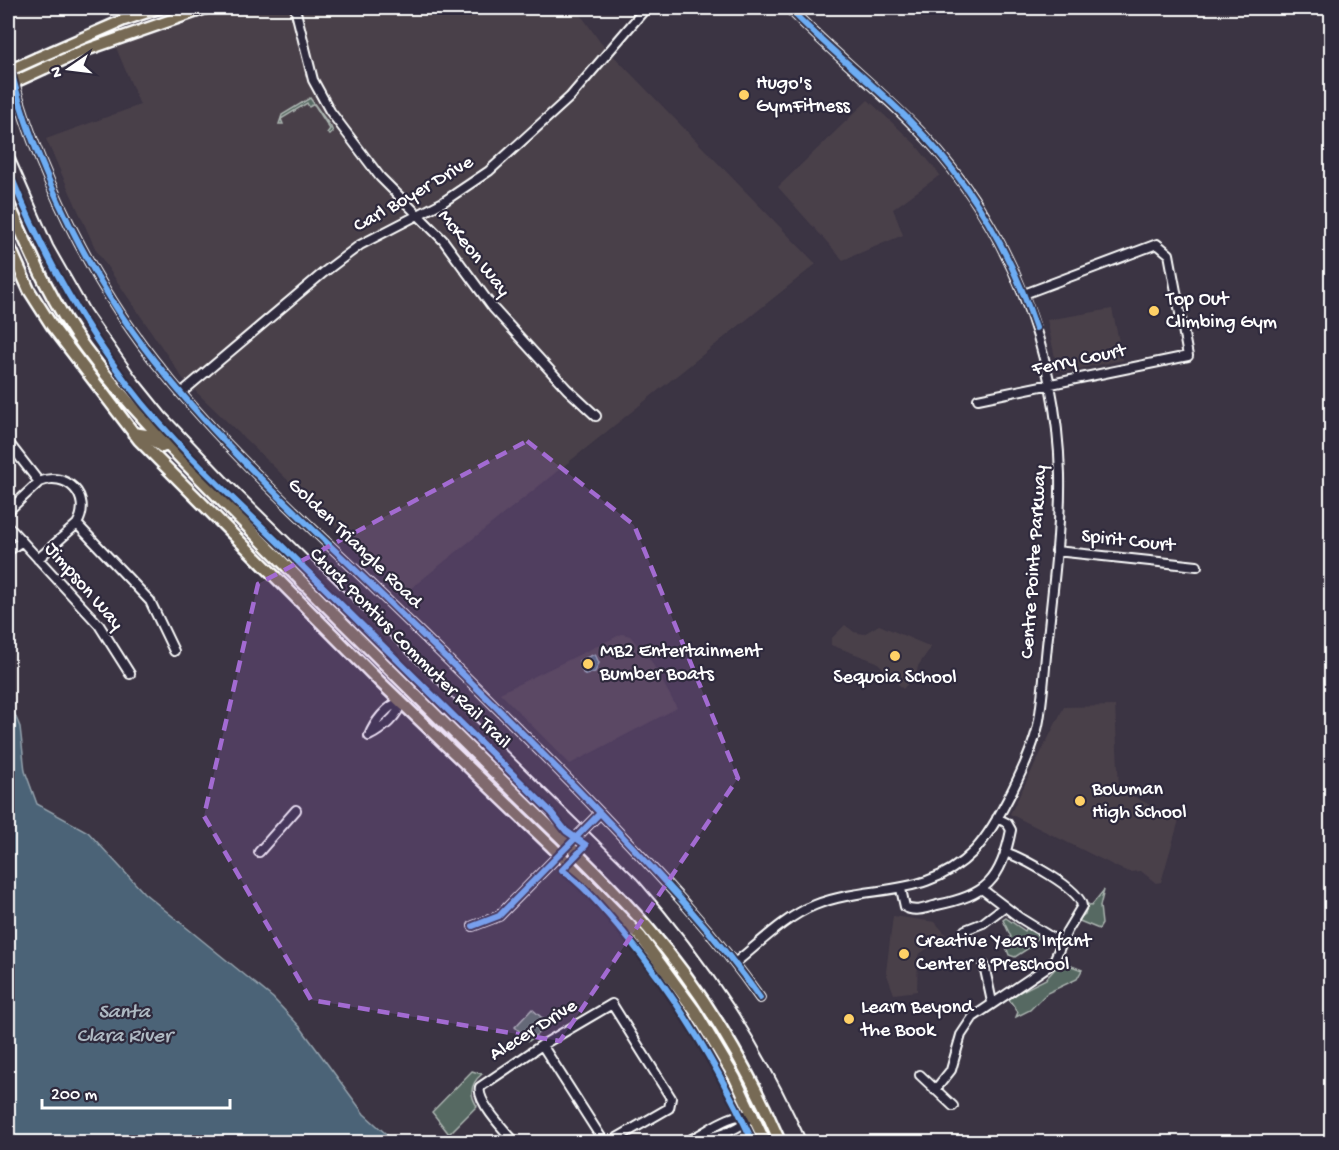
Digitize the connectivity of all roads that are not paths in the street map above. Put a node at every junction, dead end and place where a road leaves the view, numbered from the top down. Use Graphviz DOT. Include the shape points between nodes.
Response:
graph roads {
  1 [pos="159,8"];
  2 [pos="206,8"];
  3 [pos="295,8"];
  4 [pos="646,8"];
  5 [pos="789,8"];
  6 [pos="8,59"];
  7 [pos="8,71"];
  8 [pos="8,85"];
  9 [pos="8,203"];
  10 [pos="420,215"];
  11 [pos="8,243"];
  12 [pos="1024,294"];
  13 [pos="85,348"];
  14 [pos="1050,384"];
  15 [pos="181,393"];
  16 [pos="978,399"];
  17 [pos="596,416"];
  18 [pos="138,435"];
  19 [pos="8,442"];
  20 [pos="180,457"];
  21 [pos="39,482"];
  22 [pos="8,511"];
  23 [pos="77,524"];
  24 [pos="8,526"];
  25 [pos="22,541"];
  26 [pos="8,551"];
  27 [pos="1056,551"];
  28 [pos="38,559"];
  29 [pos="1197,566"];
  30 [pos="326,607"];
  31 [pos="174,651"];
  32 [pos="130,674"];
  33 [pos="402,702"];
  34 [pos="461,740"];
  35 [pos="296,810"];
  36 [pos="600,813"];
  37 [pos="997,818"];
  38 [pos="568,845"];
  39 [pos="259,852"];
  40 [pos="1005,852"];
  41 [pos="559,854"];
  42 [pos="901,889"];
  43 [pos="983,890"];
  44 [pos="1004,907"];
  45 [pos="473,926"];
  46 [pos="965,930"];
  47 [pos="1062,944"];
  48 [pos="735,963"];
  49 [pos="984,965"];
  50 [pos="760,998"];
  51 [pos="992,1002"];
  52 [pos="542,1045"];
  53 [pos="920,1075"];
  54 [pos="935,1090"];
  55 [pos="953,1106"];
  56 [pos="765,1110"];
  57 [pos="753,1115"];
  58 [pos="515,1143"];
  59 [pos="604,1143"];
  60 [pos="610,1143"];
  61 [pos="685,1143"];
  62 [pos="765,1143"];
  63 [pos="780,1143"];
  1 -- 7 [label="main road, bridge"];
  2 -- 8 [label="main road, bridge" via="83,51"];
  3 -- 10 [label="street, McKeon Way" via="310,71 330,111 380,177"];
  4 -- 10 [label="street, Carl Boyer Drive" via="557,110 478,179"];
  5 -- 12 [label="street, Centre Pointe Parkway" via="906,117 945,160 990,225"];
  6 -- 15 [label="street, Golden Triangle Road" via="31,135 83,247 129,325"];
  9 -- 13 [label="main road" via="44,282"];
  10 -- 15 [label="street, Carl Boyer Drive" via="360,245 322,273"];
  10 -- 17 [label="street, McKeon Way" via="494,308"];
  11 -- 18 [label="main road" via="52,326"];
  12 -- 14 [label="street, Centre Pointe Parkway"];
  12 -- 14 [label="street, Ferry Court" via="1157,244 1169,254 1188,356"];
  13 -- 18 [label="main road"];
  13 -- 20 [label="main road"];
  14 -- 16 [label="street, Ferry Court"];
  14 -- 27 [label="street, Centre Pointe Parkway" via="1060,476"];
  15 -- 36 [label="street, Golden Triangle Road"];
  18 -- 20 [label="main road"];
  18 -- 33 [label="main road"];
  19 -- 21 [label="street"];
  20 -- 30 [label="main road"];
  21 -- 22 [label="street"];
  21 -- 23 [label="street" via="55,478 76,488 82,506"];
  23 -- 28 [label="street"];
  23 -- 31 [label="street" via="150,601"];
  24 -- 25 [label="street, Jimpson Way"];
  25 -- 26 [label="street"];
  25 -- 28 [label="street, Jimpson Way"];
  27 -- 29 [label="street, Spirit Court"];
  27 -- 37 [label="street, Centre Pointe Parkway" via="1037,730"];
  28 -- 32 [label="street, Jimpson Way" via="99,626"];
  30 -- 33 [label="main road" via="398,688"];
  30 -- 34 [label="main road"];
  33 -- 33 [label="street" via="394,704 373,725 369,736 383,727"];
  33 -- 34 [label="main road" via="415,703 447,734"];
  33 -- 41 [label="main road"];
  34 -- 38 [label="main road"];
  35 -- 39 [label="street"];
  36 -- 38 [label="street"];
  36 -- 48 [label="street, Golden Triangle Road" via="673,888"];
  37 -- 40 [label="street" via="1011,830"];
  37 -- 42 [label="street, Centre Pointe Parkway" via="983,840 955,867 932,880"];
  38 -- 41 [label="street"];
  38 -- 56 [label="main road" via="656,938 705,1005"];
  40 -- 43 [label="street" via="993,880"];
  40 -- 47 [label="street" via="1041,870 1082,900"];
  41 -- 45 [label="street" via="499,916"];
  41 -- 57 [label="main road" via="640,936 695,1011"];
  42 -- 43 [label="street" via="905,907 914,910 958,901"];
  42 -- 48 [label="street, Centre Pointe Parkway" via="828,901 807,909"];
  43 -- 44 [label="street"];
  44 -- 46 [label="street" via="983,923"];
  44 -- 47 [label="street"];
  47 -- 51 [label="street" via="1053,963 1041,973"];
  48 -- 50 [label="street, Golden Triangle Road"];
  49 -- 51 [label="street"];
  51 -- 54 [label="street" via="968,1023 951,1070"];
  52 -- 58 [label="street, Alecer Drive" via="482,1084 478,1091"];
  52 -- 59 [label="street"];
  52 -- 60 [label="street, Alecer Drive" via="612,1004 671,1103 669,1108"];
  53 -- 54 [label="street"];
  54 -- 55 [label="street"];
  56 -- 57 [label="main road"];
  56 -- 63 [label="main road"];
  57 -- 61 [label="street" via="740,1114"];
  57 -- 62 [label="main road"];
}
